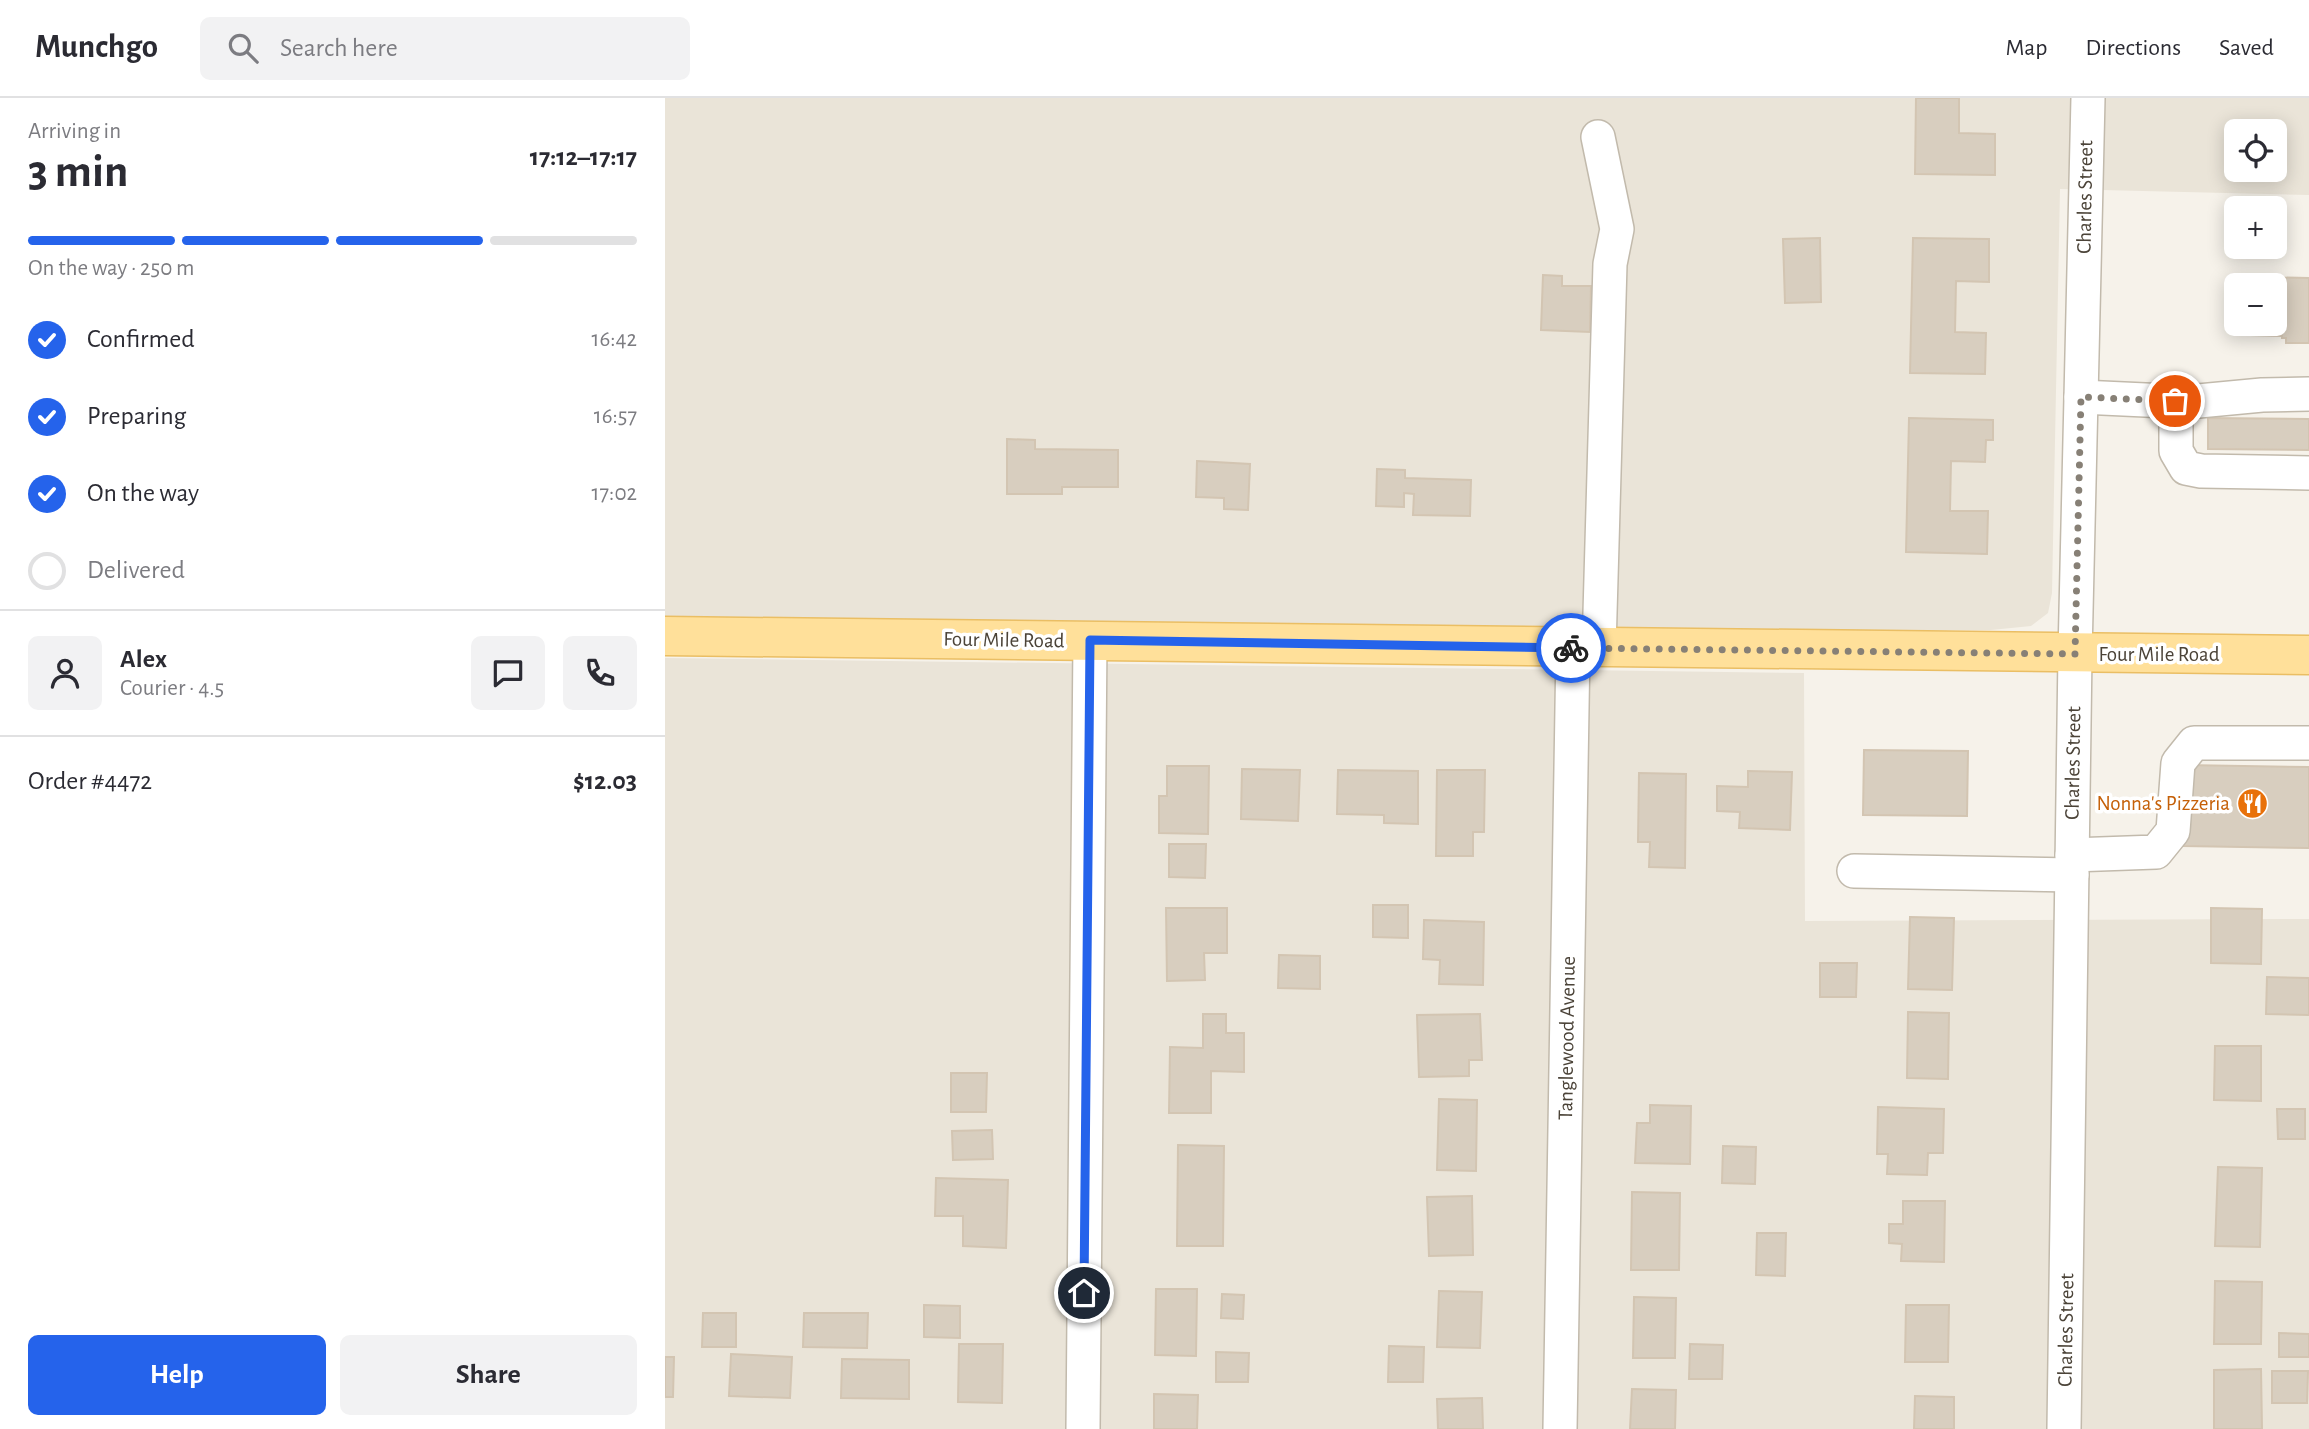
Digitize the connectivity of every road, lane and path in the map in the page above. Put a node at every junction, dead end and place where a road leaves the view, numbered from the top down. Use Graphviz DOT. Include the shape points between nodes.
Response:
graph roads {
  1 [pos="2088,98"];
  2 [pos="1598,138"];
  3 [pos="2309,394"];
  4 [pos="2081,397"];
  5 [pos="2175,401"];
  6 [pos="2309,473"];
  7 [pos="665,636"];
  8 [pos="1090,640"];
  9 [pos="1586,648"];
  10 [pos="2075,654"];
  11 [pos="2309,655"];
  12 [pos="2309,743"];
  13 [pos="2072,865"];
  14 [pos="1854,871"];
  15 [pos="1083,1429"];
  16 [pos="1560,1429"];
  17 [pos="2064,1429"];
  1 -- 4 [label="street, Charles Street"];
  2 -- 9 [label="street, Tanglewood Avenue" via="1617,229 1610,264"];
  3 -- 5 [label="street"];
  4 -- 5 [label="street"];
  4 -- 10 [label="street, Charles Street"];
  5 -- 6 [label="street" via="2175,451 2186,468"];
  7 -- 8 [label="main road, Four Mile Road"];
  8 -- 9 [label="main road, Four Mile Road"];
  8 -- 15 [label="street"];
  9 -- 10 [label="main road, Four Mile Road"];
  9 -- 16 [label="street, Tanglewood Avenue"];
  10 -- 11 [label="main road, Four Mile Road"];
  10 -- 13 [label="street, Charles Street"];
  12 -- 13 [label="street" via="2194,743 2178,763 2173,831 2157,852"];
  13 -- 14 [label="street"];
  13 -- 17 [label="street, Charles Street"];
}
